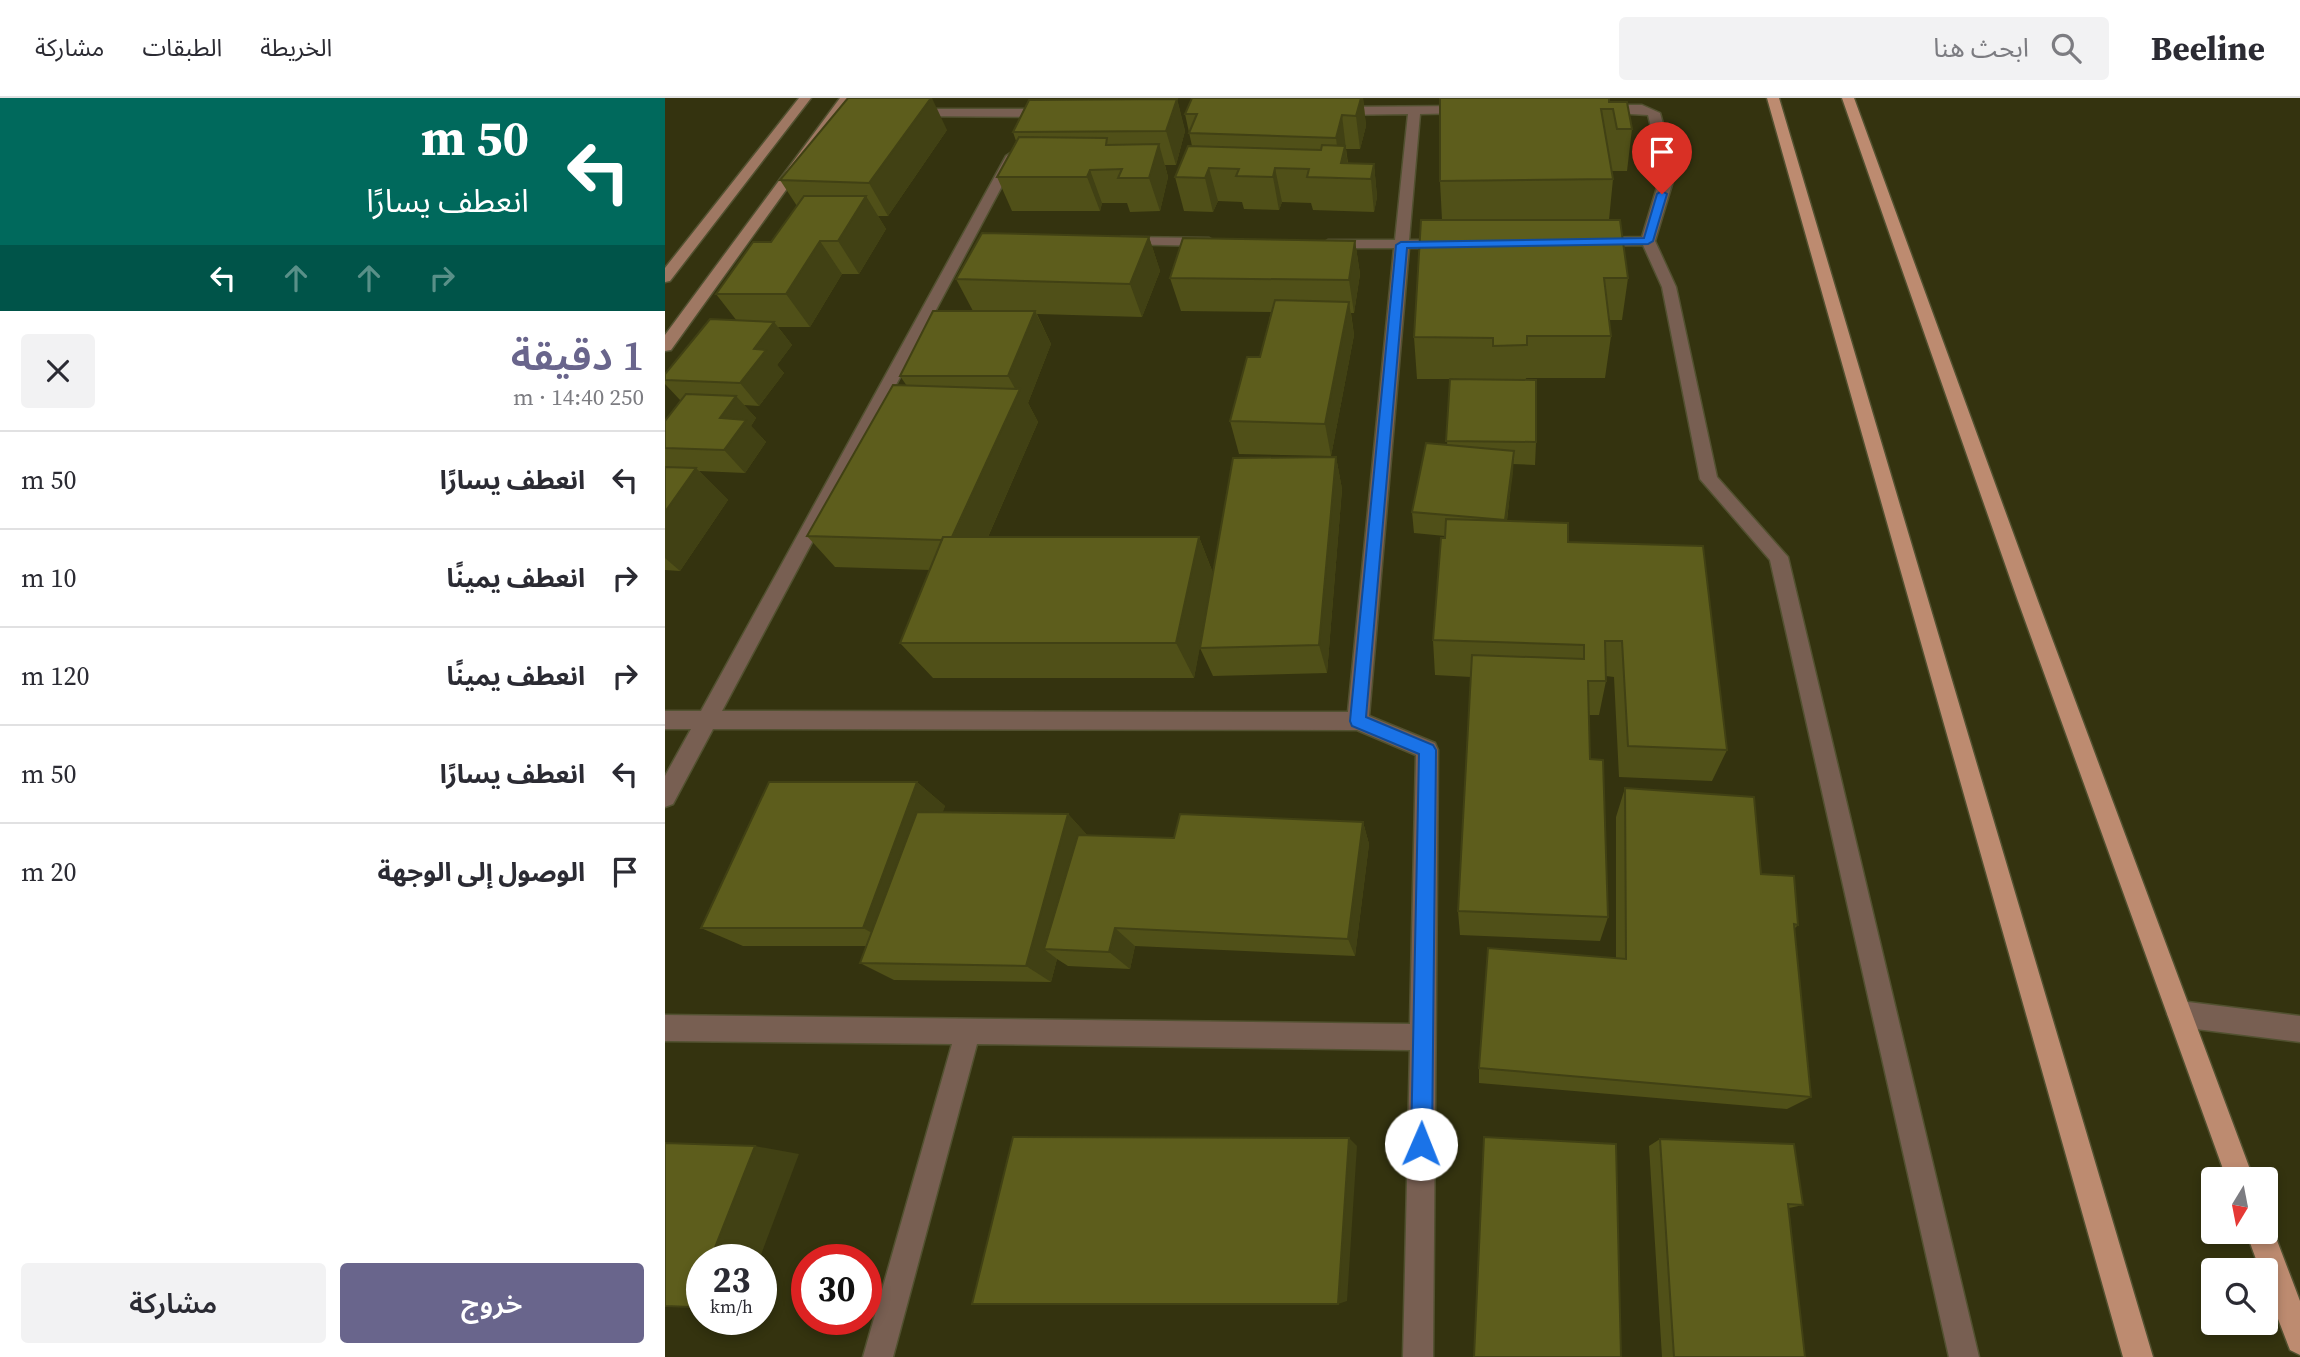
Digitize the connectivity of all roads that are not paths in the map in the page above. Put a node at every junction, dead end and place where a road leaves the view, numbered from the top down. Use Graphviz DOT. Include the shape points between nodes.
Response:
graph roads {
  1 [pos="805,98"];
  2 [pos="846,98"];
  3 [pos="1773,98"];
  4 [pos="1848,98"];
  5 [pos="1588,109"];
  6 [pos="1481,110"];
  7 [pos="1319,111"];
  8 [pos="1414,111"];
  9 [pos="902,113"];
  10 [pos="1035,113"];
  11 [pos="1062,113"];
  12 [pos="1103,241"];
  13 [pos="1648,241"];
  14 [pos="1580,242"];
  15 [pos="1225,243"];
  16 [pos="1306,244"];
  17 [pos="1456,244"];
  18 [pos="1401,245"];
  19 [pos="665,278"];
  20 [pos="665,346"];
  21 [pos="665,720"];
  22 [pos="708,720"];
  23 [pos="1358,721"];
  24 [pos="665,797"];
  25 [pos="2180,1014"];
  26 [pos="665,1028"];
  27 [pos="2300,1029"];
  28 [pos="967,1034"];
  29 [pos="1423,1037"];
  30 [pos="2236,1167"];
  31 [pos="2264,1244"];
  32 [pos="2300,1340"];
  33 [pos="878,1357"];
  34 [pos="1418,1357"];
  35 [pos="1963,1357"];
  36 [pos="2138,1357"];
  1 -- 19 [label="street"];
  2 -- 20 [label="street" via="842,113"];
  3 -- 36 [label="main road"];
  4 -- 25 [label="main road"];
  5 -- 13 [label="street" via="1654,113 1669,171"];
  6 -- 8 [label="street"];
  7 -- 8 [label="street"];
  8 -- 18 [label="street"];
  9 -- 10 [label="street"];
  10 -- 11 [label="street"];
  10 -- 22 [label="street" via="974,239"];
  12 -- 15 [label="street"];
  13 -- 14 [label="street"];
  13 -- 35 [label="street" via="1669,287 1709,479 1779,557"];
  16 -- 18 [label="street"];
  17 -- 18 [label="street"];
  18 -- 23 [label="street"];
  21 -- 22 [label="street"];
  22 -- 23 [label="street"];
  22 -- 24 [label="street"];
  23 -- 29 [label="street" via="1427,750"];
  25 -- 27 [label="street"];
  25 -- 30 [label="main road"];
  26 -- 28 [label="street"];
  28 -- 29 [label="street"];
  28 -- 33 [label="street"];
  29 -- 34 [label="street"];
  31 -- 32 [label="main road"];
}
